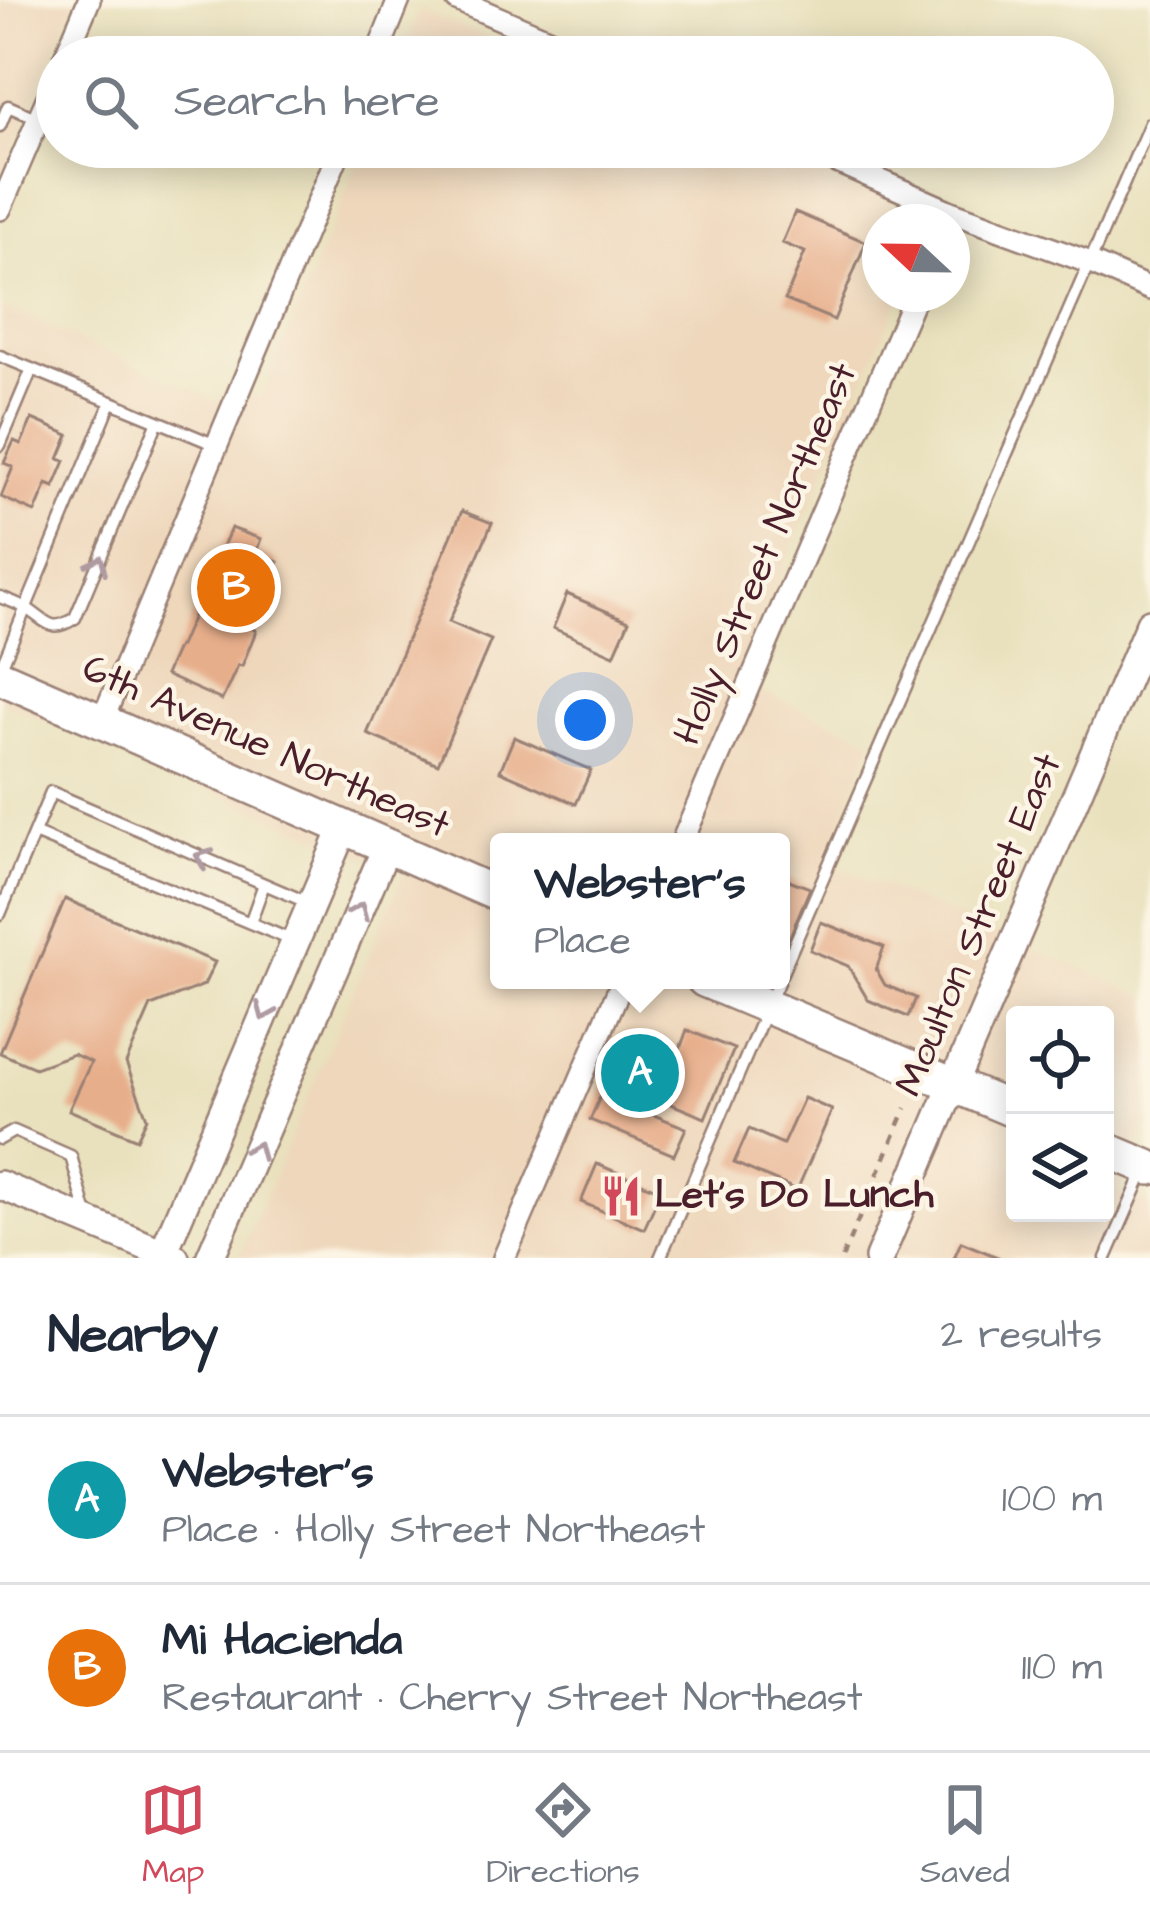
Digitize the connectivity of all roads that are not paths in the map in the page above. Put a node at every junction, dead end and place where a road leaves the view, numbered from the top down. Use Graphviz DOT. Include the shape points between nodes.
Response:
graph roads {
  1 [pos="89,0"];
  2 [pos="399,0"];
  3 [pos="457,0"];
  4 [pos="74,36"];
  5 [pos="384,36"];
  6 [pos="540,36"];
  7 [pos="36,118"];
  8 [pos="1150,123"];
  9 [pos="36,124"];
  10 [pos="0,126"];
  11 [pos="332,168"];
  12 [pos="847,168"];
  13 [pos="922,204"];
  14 [pos="0,209"];
  15 [pos="970,224"];
  16 [pos="1091,263"];
  17 [pos="1150,289"];
  18 [pos="908,312"];
  19 [pos="0,356"];
  20 [pos="32,369"];
  21 [pos="111,401"];
  22 [pos="158,421"];
  23 [pos="0,445"];
  24 [pos="216,445"];
  25 [pos="0,597"];
  26 [pos="26,608"];
  27 [pos="1150,623"];
  28 [pos="0,674"];
  29 [pos="101,721"];
  30 [pos="344,827"];
  31 [pos="34,833"];
  32 [pos="686,833"];
  33 [pos="387,846"];
  34 [pos="264,884"];
  35 [pos="490,891"];
  36 [pos="311,904"];
  37 [pos="0,914"];
  38 [pos="250,923"];
  39 [pos="295,942"];
  40 [pos="790,955"];
  41 [pos="619,989"];
  42 [pos="775,989"];
  43 [pos="780,989"];
  44 [pos="953,1085"];
  45 [pos="1006,1107"];
  46 [pos="0,1139"];
  47 [pos="1114,1152"];
  48 [pos="1149,1164"];
  49 [pos="0,1185"];
  50 [pos="89,1222"];
  51 [pos="166,1256"];
  52 [pos="210,1258"];
  53 [pos="504,1258"];
  54 [pos="660,1258"];
  55 [pos="879,1258"];
  56 [pos="1106,1258"];
  1 -- 4 [label="street"];
  2 -- 5 [label="street"];
  3 -- 6 [label="street"];
  7 -- 10 [label="lane" via="8,106"];
  8 -- 16 [label="lane"];
  9 -- 14 [label="street"];
  11 -- 24 [label="street"];
  12 -- 13 [label="street"];
  15 -- 16 [label="street"];
  16 -- 17 [label="street"];
  16 -- 40 [label="lane"];
  18 -- 32 [label="street, Holly Street Northeast"];
  19 -- 20 [label="lane"];
  20 -- 21 [label="lane"];
  20 -- 23 [label="lane"];
  21 -- 22 [label="lane"];
  21 -- 26 [label="lane"];
  22 -- 24 [label="lane"];
  26 -- 22 [label="lane, one-way" via="47,625 75,618"];
  24 -- 29 [label="street"];
  25 -- 26 [label="lane"];
  26 -- 28 [label="lane"];
  27 -- 44 [label="street, Moulton Street East"];
  28 -- 29 [label="main road, 6th Avenue Northeast"];
  29 -- 30 [label="main road, 6th Avenue Northeast"];
  30 -- 33 [label="main road, 6th Avenue Northeast"];
  30 -- 36 [label="street"];
  34 -- 31 [label="lane, one-way" via="51,792"];
  31 -- 37 [label="lane"];
  31 -- 38 [label="lane"];
  33 -- 35 [label="main road, 6th Avenue Northeast"];
  52 -- 33 [label="street, one-way"];
  34 -- 36 [label="lane"];
  34 -- 38 [label="lane"];
  36 -- 39 [label="street"];
  38 -- 39 [label="lane"];
  39 -- 51 [label="street, one-way"];
  41 -- 53 [label="street"];
  42 -- 54 [label="lane"];
  43 -- 44 [label="main road"];
  44 -- 45 [label="main road"];
  44 -- 55 [label="street, Moulton Street East"];
  46 -- 50 [label="lane" via="14,1131 71,1156"];
  47 -- 48 [label="main road"];
  48 -- 56 [label="lane"];
  49 -- 50 [label="street"];
  50 -- 51 [label="street"];
}
